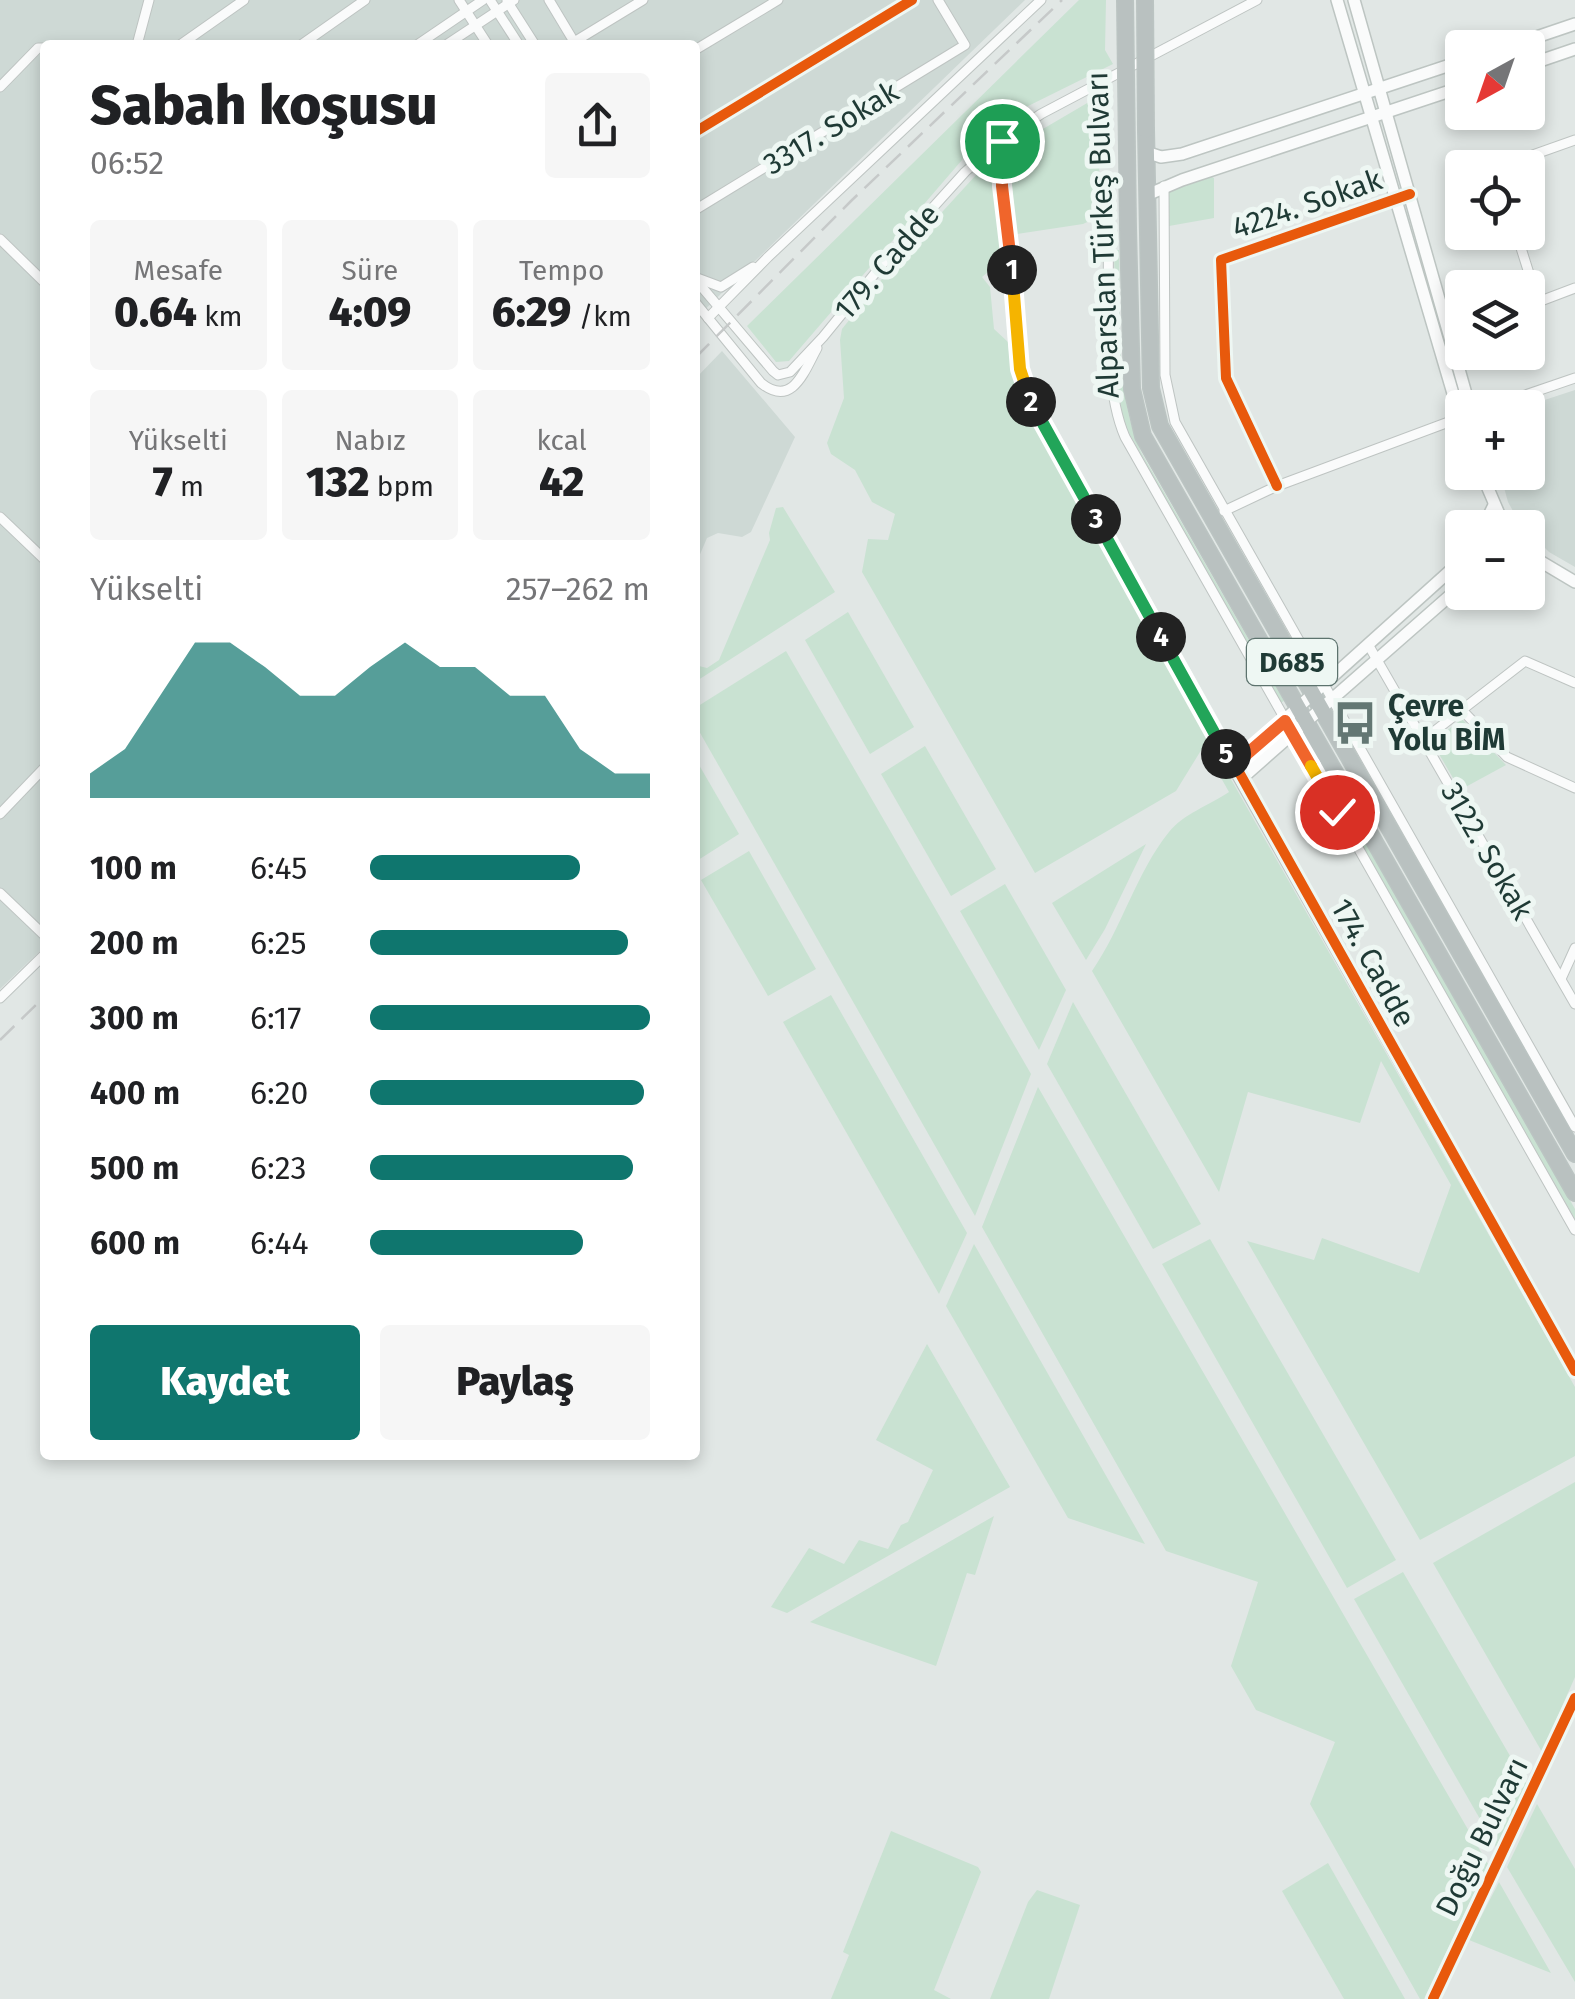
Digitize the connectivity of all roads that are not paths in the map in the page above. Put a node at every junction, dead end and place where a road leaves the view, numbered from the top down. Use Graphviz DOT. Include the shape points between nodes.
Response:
graph roads {
  1 [pos="150,0"];
  2 [pos="244,0"];
  3 [pos="365,0"];
  4 [pos="460,0"];
  5 [pos="486,0"];
  6 [pos="549,0"];
  7 [pos="643,0"];
  8 [pos="778,0"];
  9 [pos="912,0"];
  10 [pos="938,0"];
  11 [pos="1041,0"];
  12 [pos="1125,0"];
  13 [pos="1146,0"];
  14 [pos="1257,0"];
  15 [pos="1336,0"];
  16 [pos="1354,0"];
  17 [pos="509,1"];
  18 [pos="466,11"];
  19 [pos="497,11"];
  20 [pos="1575,24"];
  21 [pos="475,25"];
  22 [pos="143,32"];
  23 [pos="1545,34"];
  24 [pos="139,40"];
  25 [pos="148,40"];
  26 [pos="187,40"];
  27 [pos="308,40"];
  28 [pos="424,40"];
  29 [pos="453,40"];
  30 [pos="485,40"];
  31 [pos="517,40"];
  32 [pos="532,40"];
  33 [pos="574,40"];
  34 [pos="581,40"];
  35 [pos="700,47"];
  36 [pos="1575,49"];
  37 [pos="40,50"];
  38 [pos="1545,59"];
  39 [pos="1445,67"];
  40 [pos="0,87"];
  41 [pos="1380,89"];
  42 [pos="1445,92"];
  43 [pos="1364,94"];
  44 [pos="1387,112"];
  45 [pos="1371,117"];
  46 [pos="700,129"];
  47 [pos="1575,140"];
  48 [pos="996,144"];
  49 [pos="1545,150"];
  50 [pos="1146,152"];
  51 [pos="982,156"];
  52 [pos="1002,186"];
  53 [pos="1164,186"];
  54 [pos="1410,194"];
  55 [pos="1147,195"];
  56 [pos="1395,200"];
  57 [pos="700,207"];
  58 [pos="1108,236"];
  59 [pos="0,239"];
  60 [pos="1522,250"];
  61 [pos="768,257"];
  62 [pos="40,278"];
  63 [pos="700,280"];
  64 [pos="700,284"];
  65 [pos="1575,288"];
  66 [pos="720,307"];
  67 [pos="700,308"];
  68 [pos="708,318"];
  69 [pos="824,337"];
  70 [pos="1575,378"];
  71 [pos="1453,390"];
  72 [pos="1465,390"];
  73 [pos="1539,390"];
  74 [pos="1445,425"];
  75 [pos="1277,486"];
  76 [pos="1488,490"];
  77 [pos="1494,508"];
  78 [pos="1224,511"];
  79 [pos="0,517"];
  80 [pos="40,555"];
  81 [pos="1545,564"];
  82 [pos="1445,576"];
  83 [pos="1575,582"];
  84 [pos="1445,599"];
  85 [pos="1369,646"];
  86 [pos="1377,660"];
  87 [pos="1575,683"];
  88 [pos="1322,698"];
  89 [pos="1462,710"];
  90 [pos="1295,722"];
  91 [pos="1423,740"];
  92 [pos="1233,766"];
  93 [pos="40,772"];
  94 [pos="1241,779"];
  95 [pos="1575,788"];
  96 [pos="0,814"];
  97 [pos="0,893"];
  98 [pos="40,931"];
  99 [pos="1575,948"];
  100 [pos="40,959"];
  101 [pos="1567,986"];
  102 [pos="0,998"];
  103 [pos="1575,1004"];
  104 [pos="1575,1127"];
  105 [pos="1575,1154"];
  106 [pos="1575,1194"];
  107 [pos="1575,1230"];
  108 [pos="1575,1372"];
  109 [pos="1575,1698"];
  110 [pos="1433,1999"];
  1 -- 22 [label="street"];
  2 -- 26 [label="street"];
  3 -- 27 [label="street"];
  4 -- 18 [label="street"];
  5 -- 18 [label="street"];
  5 -- 19 [label="street"];
  6 -- 33 [label="street"];
  7 -- 34 [label="street"];
  8 -- 35 [label="street"];
  9 -- 46 [label="street"];
  10 -- 57 [label="street, 3317. Sokak" via="965,45"];
  11 -- 61 [label="street"];
  12 -- 90 [label="highway, Alparslan Türkeş Bulvarı / D685, bridge" via="1132,389 1143,436"];
  13 -- 50 [label="highway, Alparslan Türkeş Bulvarı / D685, bridge"];
  14 -- 48 [label="street, 179. Cadde"];
  15 -- 43 [label="street"];
  16 -- 41 [label="street"];
  17 -- 19 [label="street"];
  17 -- 32 [label="street"];
  18 -- 21 [label="street"];
  18 -- 28 [label="street"];
  19 -- 21 [label="street"];
  19 -- 31 [label="street"];
  20 -- 23 [label="street"];
  21 -- 29 [label="street"];
  21 -- 30 [label="street"];
  22 -- 24 [label="street"];
  22 -- 25 [label="street"];
  36 -- 38 [label="street"];
  37 -- 40 [label="street"];
  39 -- 41 [label="street"];
  41 -- 43 [label="street"];
  41 -- 44 [label="street"];
  42 -- 44 [label="street"];
  43 -- 45 [label="street"];
  43 -- 50 [label="street" via="1182,154"];
  44 -- 45 [label="street"];
  44 -- 54 [label="street"];
  45 -- 53 [label="street"];
  45 -- 56 [label="street"];
  47 -- 49 [label="street"];
  48 -- 51 [label="street, 179. Cadde"];
  48 -- 52 [label="street, 174. Cadde"];
  50 -- 55 [label="highway, Alparslan Türkeş Bulvarı / D685"];
  51 -- 52 [label="street"];
  51 -- 69 [label="street, 179. Cadde"];
  52 -- 92 [label="street, 174. Cadde" via="1017,351 1028,396"];
  53 -- 55 [label="street"];
  53 -- 78 [label="street" via="1166,390 1183,439"];
  54 -- 56 [label="street, 4224. Sokak"];
  54 -- 72 [label="street"];
  55 -- 88 [label="highway, Alparslan Türkeş Bulvarı / D685" via="1151,388 1160,426"];
  56 -- 71 [label="street"];
  56 -- 75 [label="street, 4224. Sokak" via="1220,260 1226,378"];
  58 -- 90 [label="street" via="1112,383 1121,428"];
  59 -- 62 [label="street"];
  60 -- 65 [label="street" via="1538,302"];
  61 -- 63 [label="street" via="721,287"];
  61 -- 66 [label="street"];
  64 -- 66 [label="street"];
  66 -- 68 [label="street"];
  66 -- 69 [label="street" via="778,375 790,372"];
  67 -- 68 [label="street"];
  68 -- 69 [label="street" via="761,384 778,392 795,387"];
  70 -- 73 [label="street"];
  74 -- 75 [label="street"];
  75 -- 78 [label="street"];
  76 -- 77 [label="street"];
  78 -- 88 [label="street"];
  79 -- 80 [label="street"];
  81 -- 83 [label="street"];
  82 -- 85 [label="street"];
  84 -- 86 [label="street"];
  85 -- 86 [label="street, 3122. Sokak"];
  85 -- 88 [label="street"];
  86 -- 88 [label="street"];
  86 -- 91 [label="street, 3122. Sokak"];
  87 -- 89 [label="street" via="1525,660"];
  88 -- 90 [label="street"];
  88 -- 104 [label="street"];
  88 -- 105 [label="highway, Alparslan Türkeş Bulvarı / D685"];
  89 -- 91 [label="street"];
  89 -- 95 [label="street" via="1507,757"];
  90 -- 92 [label="street"];
  90 -- 94 [label="street"];
  90 -- 106 [label="highway, Alparslan Türkeş Bulvarı / D685"];
  90 -- 107 [label="street"];
  91 -- 101 [label="street, 3122. Sokak"];
  92 -- 94 [label="street, 174. Cadde"];
  93 -- 96 [label="street"];
  94 -- 108 [label="street, 174. Cadde"];
  97 -- 98 [label="street"];
  99 -- 101 [label="street"];
  100 -- 102 [label="street"];
  101 -- 103 [label="street, 3122. Sokak"];
  109 -- 110 [label="street, Doğu Bulvarı"];
}
